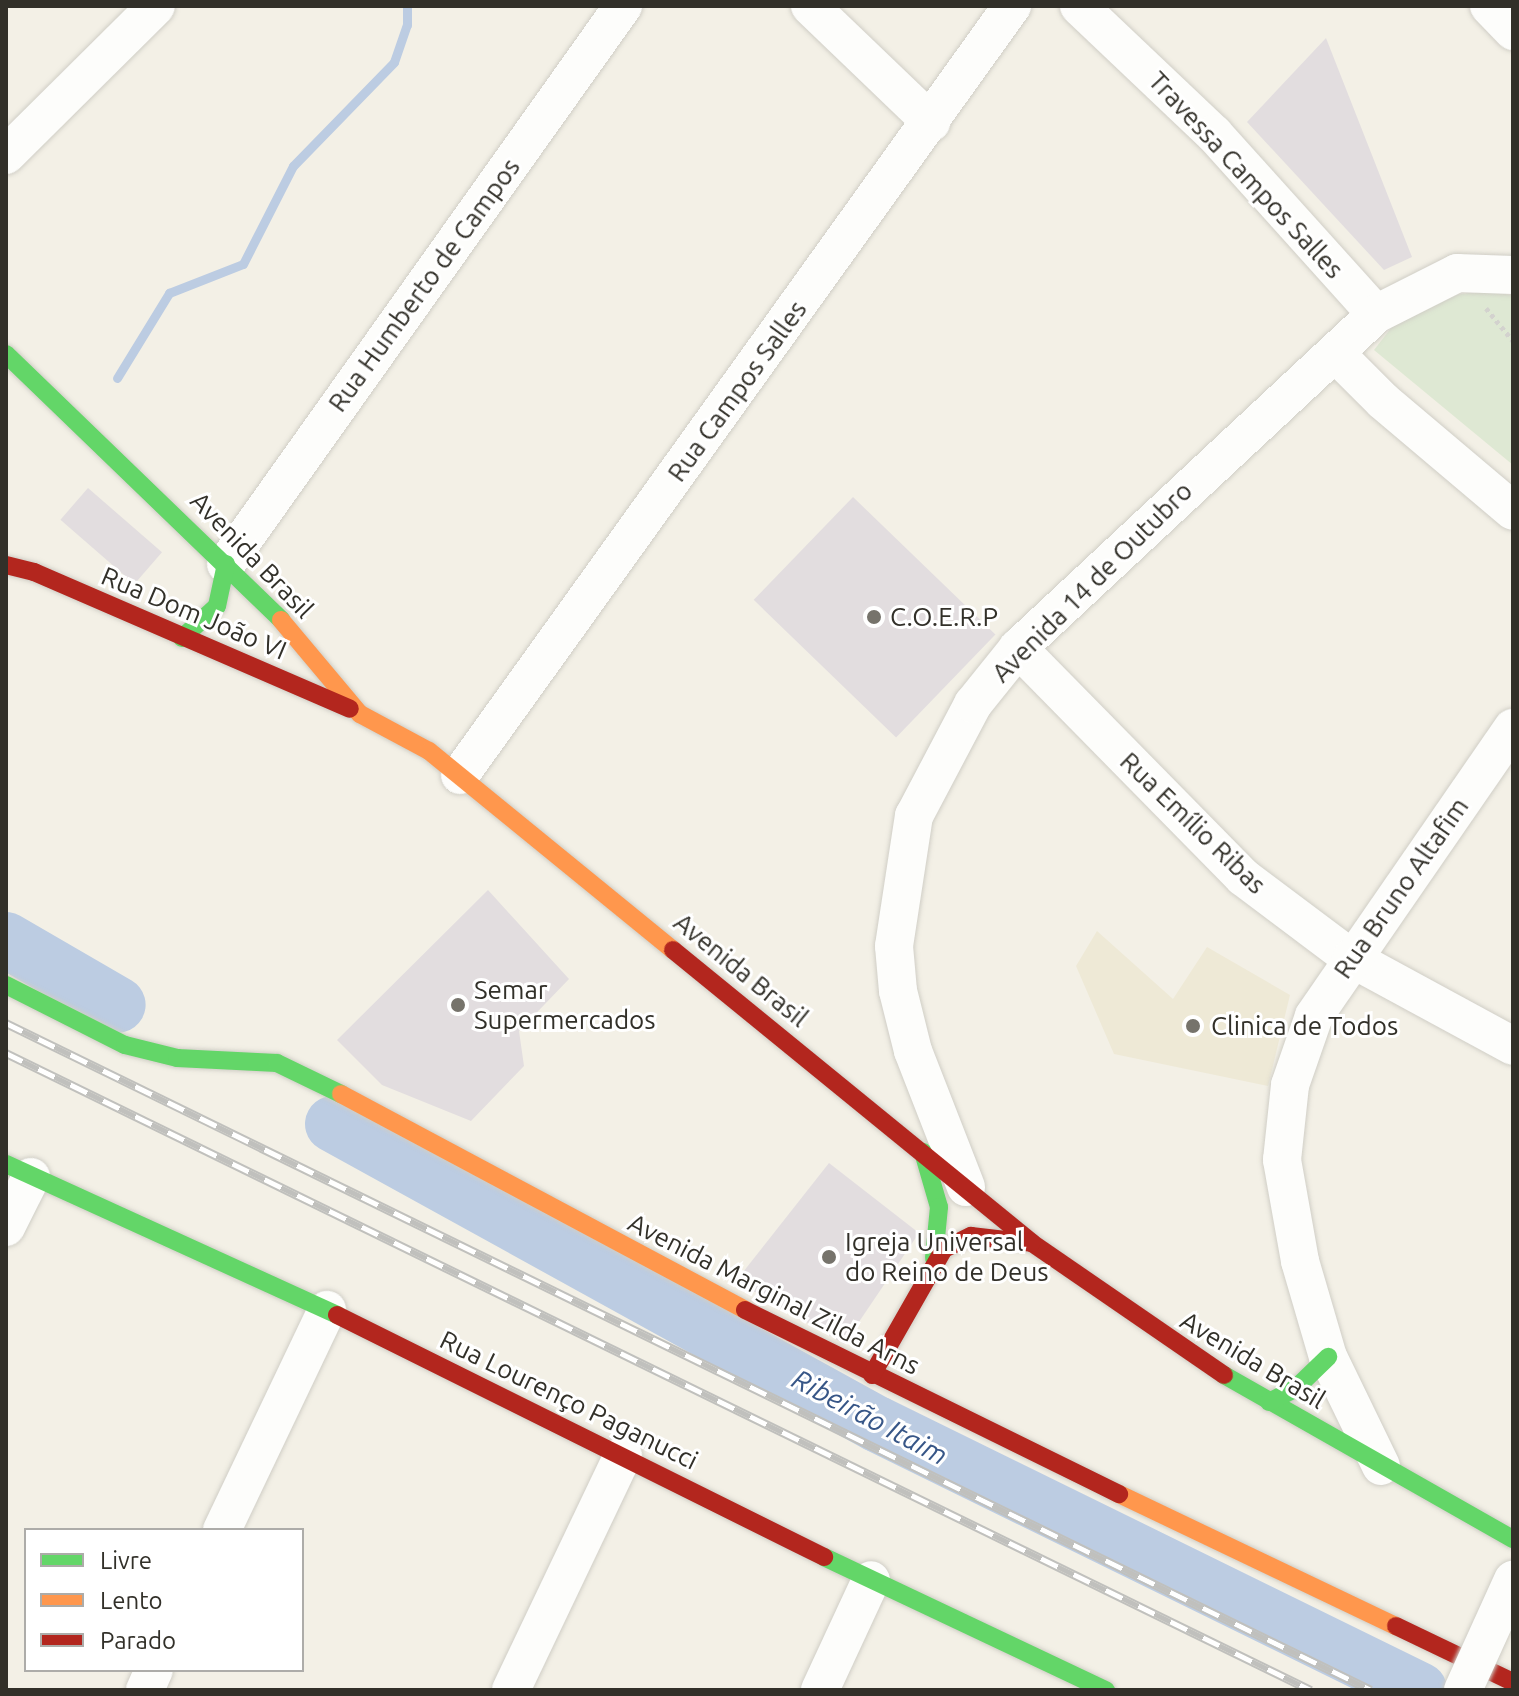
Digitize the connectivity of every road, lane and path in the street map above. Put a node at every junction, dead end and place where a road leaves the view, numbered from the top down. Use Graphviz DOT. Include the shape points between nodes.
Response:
graph roads {
  1 [pos="156,6"];
  2 [pos="623,6"];
  3 [pos="810,6"];
  4 [pos="1012,6"];
  5 [pos="1079,6"];
  6 [pos="1489,6"];
  7 [pos="1513,31"];
  8 [pos="931,122"];
  9 [pos="6,155"];
  10 [pos="1513,275"];
  11 [pos="1376,314"];
  12 [pos="6,354"];
  13 [pos="1336,354"];
  14 [pos="1513,511"];
  15 [pos="226,564"];
  16 [pos="6,565"];
  17 [pos="182,638"];
  18 [pos="1018,648"];
  19 [pos="360,714"];
  20 [pos="1513,728"];
  21 [pos="460,775"];
  22 [pos="1351,958"];
  23 [pos="6,985"];
  24 [pos="1513,1046"];
  25 [pos="923,1152"];
  26 [pos="19,1170"];
  27 [pos="966,1187"];
  28 [pos="6,1227"];
  29 [pos="1032,1243"];
  30 [pos="934,1258"];
  31 [pos="327,1310"];
  32 [pos="1328,1357"];
  33 [pos="872,1375"];
  34 [pos="1269,1402"];
  35 [pos="623,1455"];
  36 [pos="1381,1466"];
  37 [pos="223,1528"];
  38 [pos="1513,1539"];
  39 [pos="871,1580"];
  40 [pos="1513,1580"];
  41 [pos="1513,1682"];
  42 [pos="511,1690"];
  43 [pos="820,1690"];
  44 [pos="1106,1690"];
  45 [pos="1463,1690"];
  1 -- 9 [label="street"];
  2 -- 15 [label="street, Rua Humberto de Campos"];
  3 -- 8 [label="street"];
  4 -- 8 [label="street, Rua Campos Salles"];
  5 -- 11 [label="street, Travessa Campos Salles" via="1214,134"];
  6 -- 7 [label="street"];
  8 -- 21 [label="street, Rua Campos Salles"];
  10 -- 11 [label="street, Avenida 14 de Outubro" via="1457,273"];
  11 -- 13 [label="street, Avenida 14 de Outubro"];
  12 -- 15 [label="main road, Avenida Brasil"];
  13 -- 14 [label="street"];
  13 -- 18 [label="street, Avenida 14 de Outubro" via="1293,387"];
  15 -- 17 [label="main road" via="217,606"];
  15 -- 19 [label="main road, Avenida Brasil"];
  16 -- 17 [label="main road, Rua Dom João VI" via="34,572"];
  17 -- 19 [label="main road, Rua Dom João VI"];
  18 -- 22 [label="street, Rua Emílio Ribas" via="1243,877"];
  18 -- 27 [label="street, Avenida 14 de Outubro" via="973,704 942,756 914,816 899,897 898,991 913,1051"];
  19 -- 21 [label="main road, Avenida Brasil" via="429,751"];
  20 -- 22 [label="street, Rua Bruno Altafim"];
  21 -- 25 [label="main road, Avenida Brasil"];
  22 -- 24 [label="street, Rua Emílio Ribas"];
  22 -- 32 [label="street, Rua Bruno Altafim" via="1314,1016 1290,1085 1282,1160 1300,1261"];
  23 -- 33 [label="main road, Avenida Marginal Zilda Arns" via="125,1045 177,1058 277,1063 429,1137"];
  25 -- 27 [label="main road, Avenida Brasil"];
  25 -- 30 [label="main road" via="939,1207"];
  26 -- 28 [label="street"];
  26 -- 31 [label="main road, Rua Lourenço Paganucci"];
  27 -- 29 [label="main road, Avenida Brasil"];
  29 -- 30 [label="main road" via="971,1236 954,1241"];
  29 -- 34 [label="main road, Avenida Brasil"];
  30 -- 33 [label="main road"];
  31 -- 35 [label="main road, Rua Lourenço Paganucci"];
  31 -- 37 [label="street"];
  32 -- 34 [label="main road" via="1296,1388"];
  32 -- 36 [label="street, Rua Bruno Altafim"];
  33 -- 41 [label="main road, Avenida Marginal Zilda Arns"];
  34 -- 36 [label="main road, Avenida Brasil"];
  35 -- 39 [label="main road, Rua Lourenço Paganucci"];
  35 -- 42 [label="street"];
  36 -- 38 [label="main road, Avenida Brasil"];
  39 -- 43 [label="street"];
  39 -- 44 [label="main road, Rua Lourenço Paganucci"];
  40 -- 45 [label="street, bridge"];
}
